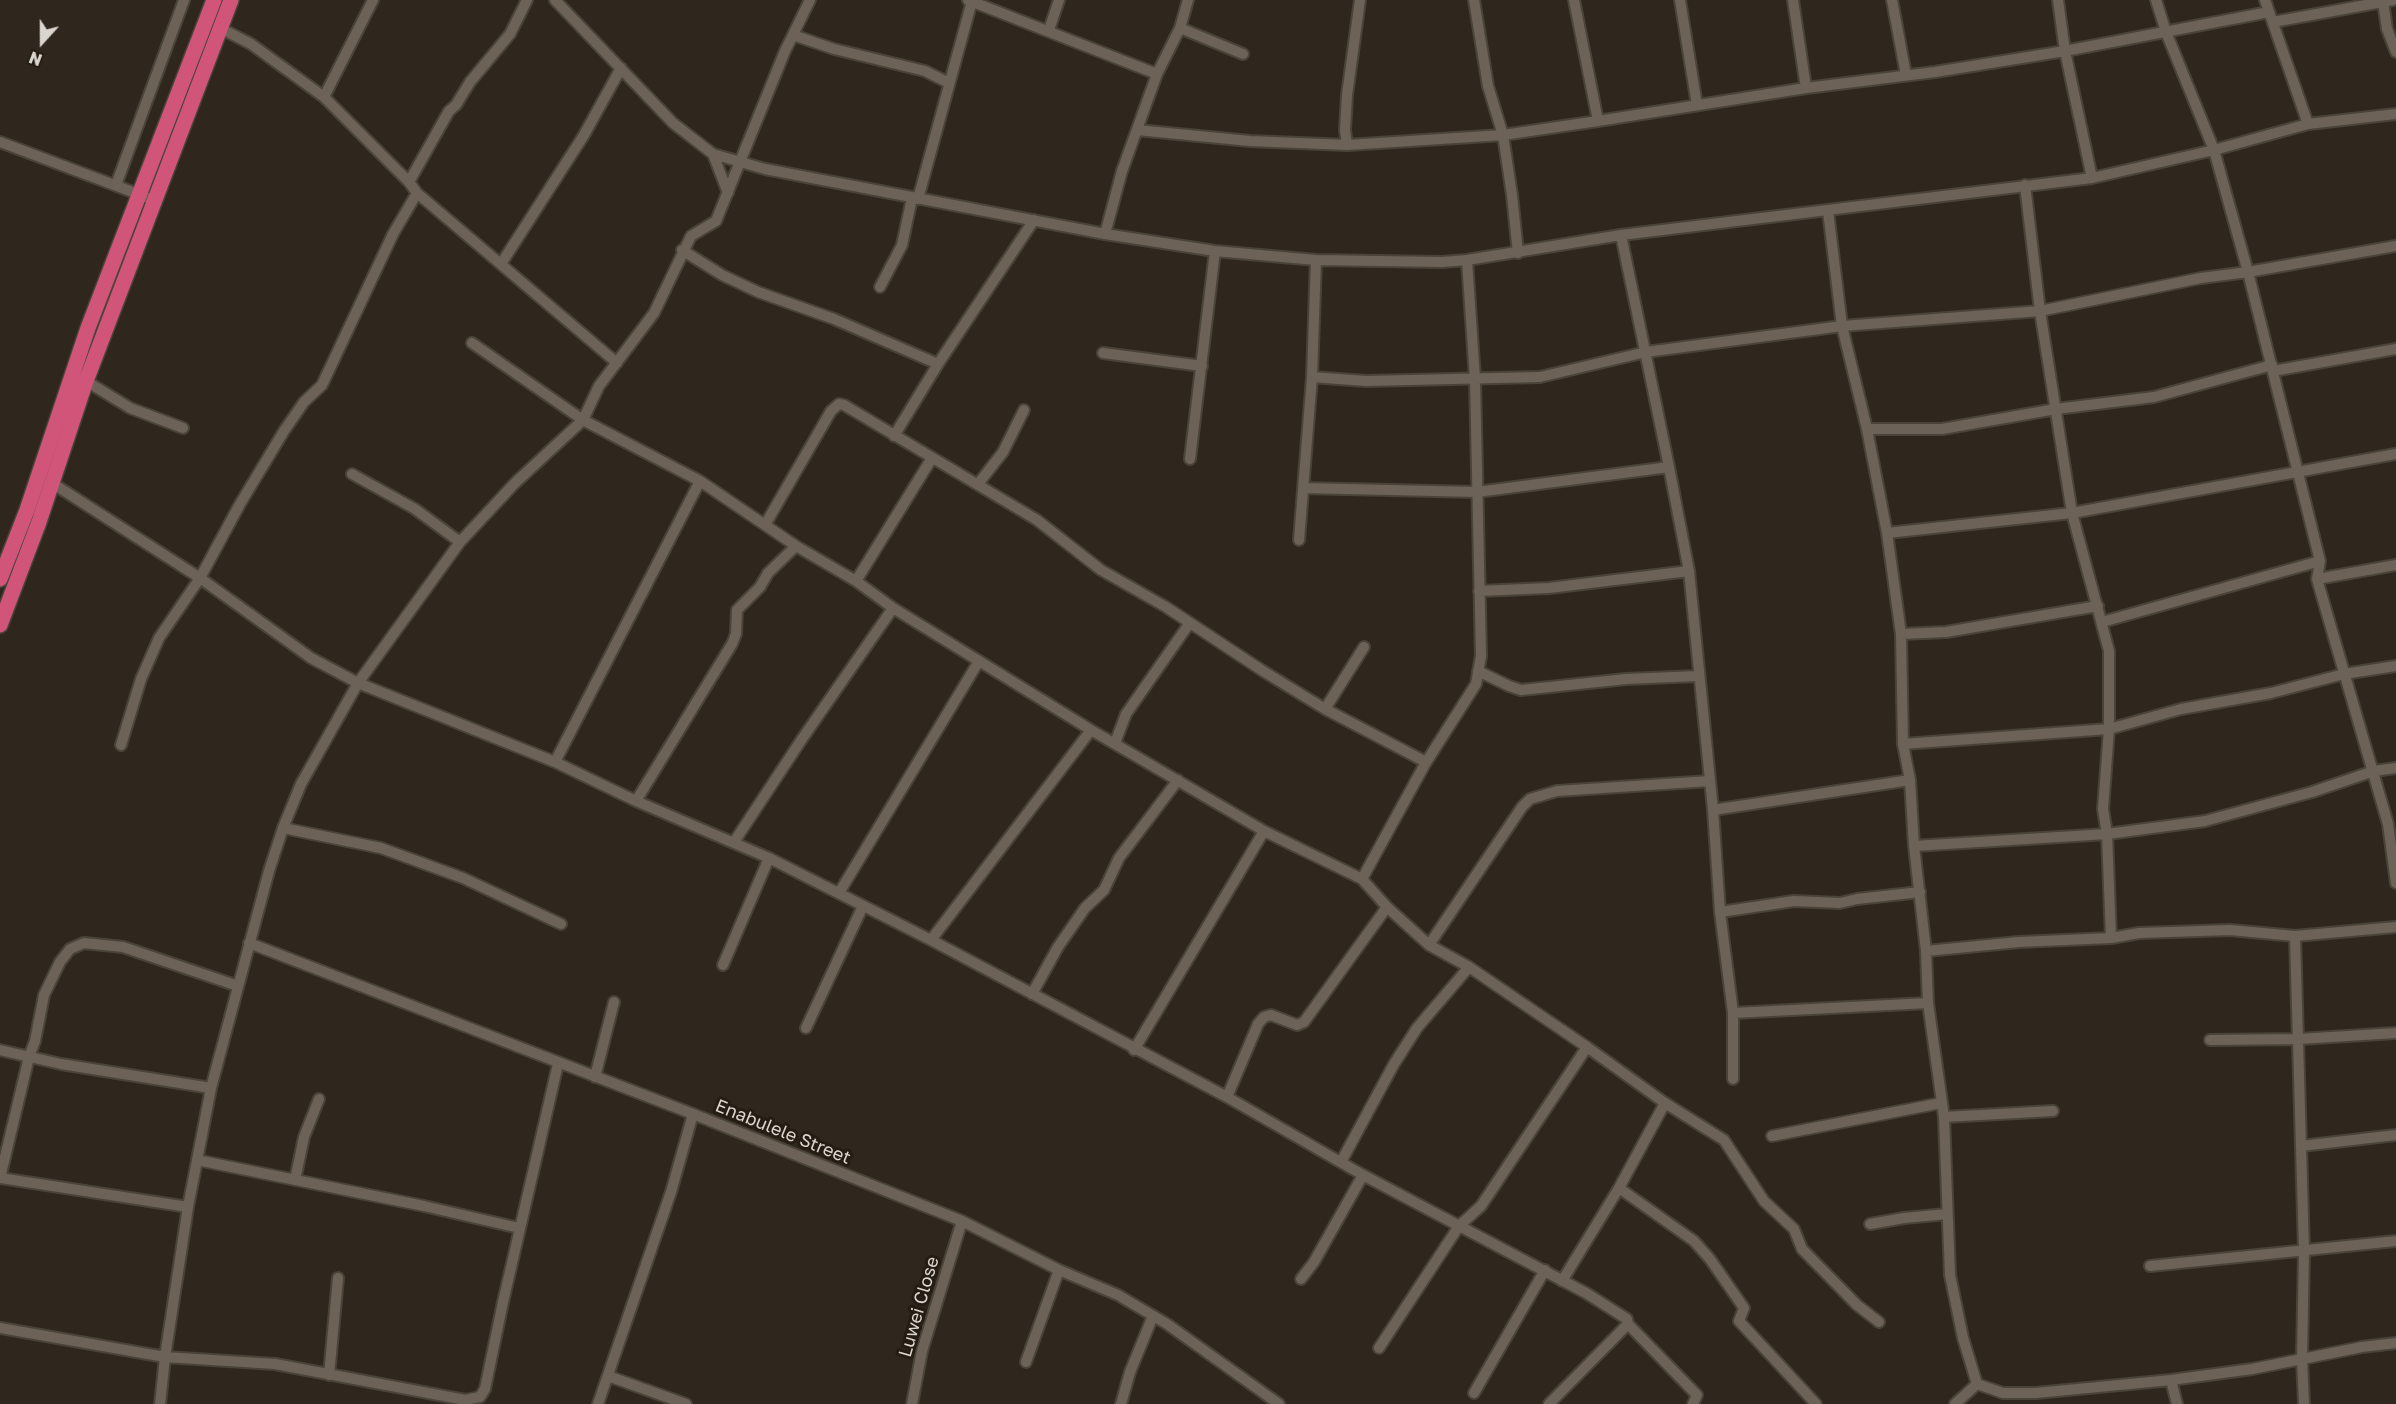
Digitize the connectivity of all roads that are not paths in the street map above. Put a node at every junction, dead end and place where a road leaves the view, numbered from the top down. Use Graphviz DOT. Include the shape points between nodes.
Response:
graph roads {
  1 [pos="184,0"];
  2 [pos="214,0"];
  3 [pos="231,0"];
  4 [pos="373,0"];
  5 [pos="527,0"];
  6 [pos="555,0"];
  7 [pos="810,0"];
  8 [pos="1059,0"];
  9 [pos="1188,0"];
  10 [pos="1360,0"];
  11 [pos="1474,0"];
  12 [pos="1680,0"];
  13 [pos="1792,0"];
  14 [pos="1892,0"];
  15 [pos="2058,0"];
  16 [pos="2156,0"];
  17 [pos="2265,0"];
  18 [pos="970,1"];
  19 [pos="1578,1"];
  20 [pos="2388,1"];
  21 [pos="2271,17"];
  22 [pos="220,28"];
  23 [pos="1180,28"];
  24 [pos="1049,30"];
  25 [pos="2166,32"];
  26 [pos="793,35"];
  27 [pos="2066,51"];
  28 [pos="2396,52"];
  29 [pos="1243,54"];
  30 [pos="621,68"];
  31 [pos="1157,74"];
  32 [pos="1906,75"];
  33 [pos="949,83"];
  34 [pos="1806,87"];
  35 [pos="324,97"];
  36 [pos="1697,105"];
  37 [pos="2396,114"];
  38 [pos="1598,121"];
  39 [pos="2308,124"];
  40 [pos="1137,130"];
  41 [pos="1503,135"];
  42 [pos="0,142"];
  43 [pos="1347,145"];
  44 [pos="2214,150"];
  45 [pos="713,154"];
  46 [pos="739,160"];
  47 [pos="2092,178"];
  48 [pos="409,182"];
  49 [pos="116,185"];
  50 [pos="2025,185"];
  51 [pos="728,193"];
  52 [pos="417,194"];
  53 [pos="148,198"];
  54 [pos="915,199"];
  55 [pos="1828,211"];
  56 [pos="1034,220"];
  57 [pos="1105,234"];
  58 [pos="1620,235"];
  59 [pos="2396,246"];
  60 [pos="682,249"];
  61 [pos="1215,251"];
  62 [pos="1518,253"];
  63 [pos="1316,260"];
  64 [pos="1467,260"];
  65 [pos="501,264"];
  66 [pos="2248,272"];
  67 [pos="880,287"];
  68 [pos="2040,311"];
  69 [pos="1842,326"];
  70 [pos="472,343"];
  71 [pos="2396,349"];
  72 [pos="1646,352"];
  73 [pos="1103,353"];
  74 [pos="617,363"];
  75 [pos="938,364"];
  76 [pos="1202,366"];
  77 [pos="2273,368"];
  78 [pos="1312,377"];
  79 [pos="1475,379"];
  80 [pos="86,381"];
  81 [pos="2056,409"];
  82 [pos="1024,410"];
  83 [pos="583,420"];
  84 [pos="183,428"];
  85 [pos="1867,429"];
  86 [pos="894,436"];
  87 [pos="2396,454"];
  88 [pos="932,458"];
  89 [pos="1190,459"];
  90 [pos="1669,467"];
  91 [pos="2297,471"];
  92 [pos="352,474"];
  93 [pos="700,481"];
  94 [pos="52,483"];
  95 [pos="978,484"];
  96 [pos="1303,488"];
  97 [pos="1477,492"];
  98 [pos="2072,513"];
  99 [pos="765,525"];
  100 [pos="1887,533"];
  101 [pos="1299,540"];
  102 [pos="460,542"];
  103 [pos="796,546"];
  104 [pos="2320,561"];
  105 [pos="2396,565"];
  106 [pos="1689,571"];
  107 [pos="200,578"];
  108 [pos="0,579"];
  109 [pos="2317,579"];
  110 [pos="856,581"];
  111 [pos="1479,591"];
  112 [pos="2098,606"];
  113 [pos="893,608"];
  114 [pos="2102,622"];
  115 [pos="1189,624"];
  116 [pos="0,625"];
  117 [pos="1901,634"];
  118 [pos="1364,647"];
  119 [pos="979,661"];
  120 [pos="2396,666"];
  121 [pos="1478,671"];
  122 [pos="2344,674"];
  123 [pos="1698,676"];
  124 [pos="358,683"];
  125 [pos="1325,709"];
  126 [pos="2109,729"];
  127 [pos="1091,730"];
  128 [pos="1115,743"];
  129 [pos="1903,744"];
  130 [pos="122,745"];
  131 [pos="555,762"];
  132 [pos="1426,762"];
  133 [pos="2396,768"];
  134 [pos="2374,771"];
  135 [pos="1178,780"];
  136 [pos="1710,780"];
  137 [pos="1911,780"];
  138 [pos="636,801"];
  139 [pos="1713,810"];
  140 [pos="283,828"];
  141 [pos="1264,831"];
  142 [pos="2107,834"];
  143 [pos="734,842"];
  144 [pos="1914,846"];
  145 [pos="769,858"];
  146 [pos="2395,877"];
  147 [pos="1362,879"];
  148 [pos="1920,892"];
  149 [pos="839,893"];
  150 [pos="863,906"];
  151 [pos="1387,907"];
  152 [pos="1720,912"];
  153 [pos="561,924"];
  154 [pos="2396,927"];
  155 [pos="2295,936"];
  156 [pos="2111,938"];
  157 [pos="931,940"];
  158 [pos="249,943"];
  159 [pos="1429,945"];
  160 [pos="1926,951"];
  161 [pos="723,965"];
  162 [pos="1469,967"];
  163 [pos="238,986"];
  164 [pos="1032,994"];
  165 [pos="614,1002"];
  166 [pos="1928,1003"];
  167 [pos="1733,1012"];
  168 [pos="806,1028"];
  169 [pos="2396,1033"];
  170 [pos="2299,1039"];
  171 [pos="2210,1040"];
  172 [pos="1587,1047"];
  173 [pos="0,1050"];
  174 [pos="1134,1050"];
  175 [pos="29,1058"];
  176 [pos="558,1064"];
  177 [pos="594,1077"];
  178 [pos="1733,1079"];
  179 [pos="211,1088"];
  180 [pos="1227,1097"];
  181 [pos="319,1099"];
  182 [pos="1665,1103"];
  183 [pos="1941,1103"];
  184 [pos="2053,1112"];
  185 [pos="693,1114"];
  186 [pos="1944,1117"];
  187 [pos="2396,1135"];
  188 [pos="1772,1136"];
  189 [pos="2301,1146"];
  190 [pos="197,1160"];
  191 [pos="1341,1162"];
  192 [pos="1363,1175"];
  193 [pos="295,1179"];
  194 [pos="1619,1188"];
  195 [pos="188,1207"];
  196 [pos="1947,1214"];
  197 [pos="962,1221"];
  198 [pos="1870,1224"];
  199 [pos="1459,1226"];
  200 [pos="519,1228"];
  201 [pos="2396,1241"];
  202 [pos="2304,1251"];
  203 [pos="2150,1266"];
  204 [pos="1059,1270"];
  205 [pos="1545,1270"];
  206 [pos="338,1278"];
  207 [pos="1301,1279"];
  208 [pos="1562,1281"];
  209 [pos="1153,1316"];
  210 [pos="1879,1322"];
  211 [pos="1628,1324"];
  212 [pos="0,1328"];
  213 [pos="2396,1343"];
  214 [pos="1379,1348"];
  215 [pos="165,1358"];
  216 [pos="2302,1359"];
  217 [pos="1026,1362"];
  218 [pos="329,1375"];
  219 [pos="608,1376"];
  220 [pos="2171,1380"];
  221 [pos="1977,1384"];
  222 [pos="1474,1393"];
  223 [pos="1695,1399"];
  224 [pos="160,1404"];
  225 [pos="598,1404"];
  226 [pos="686,1404"];
  227 [pos="912,1404"];
  228 [pos="1121,1404"];
  229 [pos="1279,1404"];
  230 [pos="1549,1404"];
  231 [pos="1686,1404"];
  232 [pos="1816,1404"];
  233 [pos="1955,1404"];
  234 [pos="2177,1404"];
  235 [pos="2304,1404"];
  1 -- 49 [label="street"];
  2 -- 53 [label="highway"];
  3 -- 22 [label="highway"];
  4 -- 35 [label="street"];
  5 -- 48 [label="street" via="510,34 448,111"];
  6 -- 30 [label="street"];
  7 -- 26 [label="street"];
  8 -- 24 [label="street"];
  9 -- 23 [label="street"];
  10 -- 43 [label="street" via="1347,95"];
  11 -- 41 [label="street" via="1488,86"];
  12 -- 36 [label="street"];
  13 -- 34 [label="street"];
  14 -- 32 [label="street"];
  15 -- 27 [label="street"];
  16 -- 25 [label="street"];
  17 -- 21 [label="street"];
  18 -- 24 [label="street"];
  18 -- 33 [label="street"];
  19 -- 38 [label="street"];
  20 -- 21 [label="street"];
  20 -- 28 [label="street" via="2387,29"];
  21 -- 25 [label="street"];
  21 -- 39 [label="street"];
  22 -- 35 [label="street" via="251,44"];
  22 -- 53 [label="highway"];
  23 -- 29 [label="street"];
  23 -- 31 [label="street"];
  24 -- 31 [label="street"];
  25 -- 27 [label="street"];
  25 -- 44 [label="street"];
  26 -- 33 [label="street" via="925,71"];
  26 -- 46 [label="street"];
  27 -- 32 [label="street"];
  27 -- 47 [label="street"];
  30 -- 45 [label="street" via="673,123"];
  30 -- 65 [label="street" via="584,135"];
  31 -- 40 [label="street"];
  32 -- 34 [label="street"];
  33 -- 54 [label="street"];
  34 -- 36 [label="street"];
  35 -- 48 [label="street"];
  36 -- 38 [label="street"];
  37 -- 39 [label="street"];
  38 -- 41 [label="street"];
  39 -- 44 [label="street"];
  40 -- 43 [label="street"];
  40 -- 57 [label="street"];
  41 -- 43 [label="street"];
  41 -- 62 [label="street"];
  42 -- 49 [label="street"];
  44 -- 47 [label="street"];
  44 -- 66 [label="street"];
  45 -- 46 [label="street"];
  45 -- 51 [label="street"];
  46 -- 51 [label="street"];
  46 -- 54 [label="street" via="742,164"];
  47 -- 50 [label="street"];
  48 -- 52 [label="street"];
  49 -- 53 [label="street"];
  50 -- 55 [label="street"];
  50 -- 68 [label="street"];
  51 -- 60 [label="street" via="716,221 691,236"];
  52 -- 65 [label="street"];
  52 -- 107 [label="street" via="393,234 322,385 284,430"];
  53 -- 80 [label="highway"];
  53 -- 108 [label="highway" via="88,328"];
  54 -- 56 [label="street"];
  54 -- 67 [label="street" via="902,245"];
  55 -- 58 [label="street"];
  55 -- 69 [label="street"];
  56 -- 57 [label="street"];
  56 -- 75 [label="street"];
  57 -- 61 [label="street"];
  58 -- 62 [label="street"];
  58 -- 72 [label="street"];
  59 -- 66 [label="street"];
  60 -- 74 [label="street" via="654,313"];
  60 -- 75 [label="street" via="758,292 834,319"];
  61 -- 63 [label="street"];
  61 -- 76 [label="street"];
  62 -- 64 [label="street"];
  63 -- 64 [label="street"];
  63 -- 78 [label="street"];
  64 -- 79 [label="street"];
  65 -- 74 [label="street"];
  66 -- 68 [label="street"];
  66 -- 77 [label="street"];
  68 -- 69 [label="street"];
  68 -- 81 [label="street"];
  69 -- 72 [label="street"];
  69 -- 85 [label="street"];
  70 -- 83 [label="street"];
  71 -- 77 [label="street"];
  72 -- 79 [label="street" via="1540,377"];
  72 -- 90 [label="street"];
  73 -- 76 [label="street"];
  74 -- 83 [label="street" via="599,386"];
  75 -- 86 [label="street"];
  76 -- 89 [label="street"];
  77 -- 81 [label="street" via="2154,397"];
  77 -- 91 [label="street"];
  78 -- 79 [label="street" via="1366,381"];
  78 -- 96 [label="street"];
  79 -- 97 [label="street"];
  80 -- 84 [label="street" via="130,408"];
  80 -- 94 [label="highway"];
  81 -- 85 [label="street" via="1942,429"];
  81 -- 98 [label="street"];
  82 -- 95 [label="street" via="1003,452"];
  83 -- 93 [label="street"];
  83 -- 102 [label="street" via="515,483"];
  85 -- 100 [label="street"];
  86 -- 88 [label="street"];
  86 -- 99 [label="street" via="844,405 835,406"];
  87 -- 91 [label="street"];
  88 -- 95 [label="street"];
  88 -- 110 [label="street"];
  90 -- 97 [label="street"];
  90 -- 106 [label="street"];
  91 -- 98 [label="street"];
  91 -- 104 [label="street"];
  92 -- 102 [label="street" via="415,509"];
  93 -- 99 [label="street"];
  93 -- 131 [label="street"];
  94 -- 107 [label="street"];
  94 -- 116 [label="highway"];
  95 -- 115 [label="street" via="1037,520 1101,570"];
  96 -- 97 [label="street"];
  96 -- 101 [label="street"];
  97 -- 111 [label="street"];
  98 -- 100 [label="street"];
  98 -- 112 [label="street"];
  99 -- 103 [label="street"];
  100 -- 117 [label="street"];
  102 -- 124 [label="street"];
  103 -- 110 [label="street"];
  103 -- 138 [label="street" via="737,610 732,644"];
  104 -- 109 [label="street"];
  104 -- 114 [label="street"];
  105 -- 109 [label="street"];
  106 -- 111 [label="street" via="1549,588"];
  106 -- 123 [label="street"];
  107 -- 124 [label="street" via="311,658"];
  107 -- 130 [label="street" via="159,638 141,679"];
  109 -- 122 [label="street"];
  110 -- 113 [label="street"];
  111 -- 121 [label="street"];
  112 -- 114 [label="street"];
  112 -- 117 [label="street" via="1946,632"];
  113 -- 119 [label="street"];
  113 -- 143 [label="street"];
  114 -- 126 [label="street" via="2109,651"];
  115 -- 125 [label="street"];
  115 -- 128 [label="street" via="1126,714"];
  117 -- 129 [label="street"];
  118 -- 125 [label="street"];
  119 -- 127 [label="street"];
  119 -- 149 [label="street"];
  120 -- 122 [label="street"];
  121 -- 123 [label="street" via="1521,690"];
  121 -- 132 [label="street" via="1476,684"];
  122 -- 126 [label="street" via="2271,693 2181,709"];
  122 -- 134 [label="street"];
  123 -- 136 [label="street"];
  124 -- 131 [label="street"];
  124 -- 140 [label="street" via="301,784"];
  125 -- 132 [label="street"];
  126 -- 129 [label="street"];
  126 -- 142 [label="street" via="2103,808"];
  127 -- 128 [label="street"];
  127 -- 157 [label="street"];
  128 -- 135 [label="street"];
  129 -- 137 [label="street"];
  131 -- 138 [label="street"];
  132 -- 147 [label="street"];
  133 -- 134 [label="street"];
  134 -- 142 [label="street" via="2205,821"];
  134 -- 146 [label="street" via="2388,824"];
  135 -- 141 [label="street"];
  135 -- 164 [label="street" via="1119,858 1104,890 1085,908 1058,947"];
  136 -- 139 [label="street"];
  136 -- 159 [label="street" via="1557,791 1530,799"];
  137 -- 139 [label="street"];
  137 -- 144 [label="street"];
  138 -- 143 [label="street"];
  139 -- 152 [label="street"];
  140 -- 153 [label="street" via="381,848 463,878"];
  140 -- 158 [label="street"];
  141 -- 147 [label="street"];
  141 -- 174 [label="street"];
  142 -- 144 [label="street"];
  142 -- 156 [label="street"];
  143 -- 145 [label="street"];
  144 -- 148 [label="street"];
  145 -- 149 [label="street"];
  145 -- 161 [label="street"];
  147 -- 151 [label="street"];
  148 -- 152 [label="street" via="1840,903 1794,901"];
  148 -- 160 [label="street"];
  149 -- 150 [label="street"];
  150 -- 157 [label="street"];
  150 -- 168 [label="street"];
  151 -- 159 [label="street"];
  151 -- 180 [label="street" via="1304,1022 1297,1024 1271,1015 1258,1024"];
  152 -- 167 [label="street"];
  154 -- 155 [label="street"];
  155 -- 156 [label="street" via="2230,930 2139,933"];
  155 -- 170 [label="street"];
  156 -- 160 [label="street"];
  157 -- 164 [label="street"];
  158 -- 163 [label="street"];
  158 -- 176 [label="street, Enabulele Street"];
  159 -- 162 [label="street"];
  160 -- 166 [label="street"];
  162 -- 172 [label="street"];
  162 -- 191 [label="street" via="1417,1028"];
  163 -- 175 [label="street" via="123,947 84,943 70,949 60,962 44,996"];
  163 -- 179 [label="street"];
  164 -- 174 [label="street"];
  165 -- 177 [label="street"];
  166 -- 167 [label="street"];
  166 -- 183 [label="street"];
  167 -- 178 [label="street"];
  169 -- 170 [label="street"];
  170 -- 171 [label="street"];
  170 -- 189 [label="street"];
  172 -- 182 [label="street"];
  172 -- 199 [label="street" via="1481,1206"];
  173 -- 175 [label="street"];
  174 -- 180 [label="street"];
  175 -- 179 [label="street"];
  175 -- 195 [label="street" via="0,1178"];
  176 -- 177 [label="street, Enabulele Street"];
  176 -- 200 [label="street"];
  177 -- 185 [label="street, Enabulele Street"];
  179 -- 190 [label="street"];
  180 -- 191 [label="street"];
  181 -- 193 [label="street" via="304,1137"];
  182 -- 194 [label="street"];
  182 -- 210 [label="street" via="1724,1140 1764,1201 1794,1229 1802,1249"];
  183 -- 186 [label="street"];
  183 -- 188 [label="street"];
  184 -- 186 [label="street"];
  185 -- 197 [label="street, Enabulele Street"];
  185 -- 219 [label="street" via="671,1192"];
  186 -- 196 [label="street"];
  187 -- 189 [label="street"];
  189 -- 202 [label="street"];
  190 -- 193 [label="street"];
  190 -- 195 [label="street"];
  191 -- 192 [label="street"];
  192 -- 199 [label="street"];
  192 -- 207 [label="street"];
  193 -- 200 [label="street"];
  194 -- 208 [label="street"];
  194 -- 232 [label="street" via="1694,1241 1744,1308 1739,1321"];
  195 -- 215 [label="street"];
  196 -- 198 [label="street"];
  196 -- 221 [label="street" via="1952,1285"];
  197 -- 204 [label="street, Enabulele Street"];
  197 -- 227 [label="street, Luwei Close" via="922,1351"];
  199 -- 205 [label="street"];
  199 -- 214 [label="street"];
  200 -- 218 [label="street" via="485,1389 480,1397 465,1400"];
  201 -- 202 [label="street"];
  202 -- 203 [label="street"];
  202 -- 216 [label="street"];
  204 -- 209 [label="street, Enabulele Street" via="1118,1295"];
  204 -- 217 [label="street"];
  205 -- 208 [label="street"];
  205 -- 222 [label="street"];
  206 -- 218 [label="street"];
  208 -- 211 [label="street" via="1627,1319"];
  209 -- 228 [label="street"];
  209 -- 229 [label="street, Enabulele Street"];
  211 -- 223 [label="street"];
  211 -- 230 [label="street"];
  212 -- 215 [label="street"];
  213 -- 216 [label="street"];
  215 -- 218 [label="street" via="274,1364"];
  215 -- 224 [label="street"];
  216 -- 220 [label="street"];
  216 -- 235 [label="street"];
  219 -- 225 [label="street"];
  219 -- 226 [label="street"];
  220 -- 221 [label="street" via="2036,1393 2003,1393"];
  220 -- 234 [label="street"];
  221 -- 233 [label="street"];
  223 -- 231 [label="street"];
}
